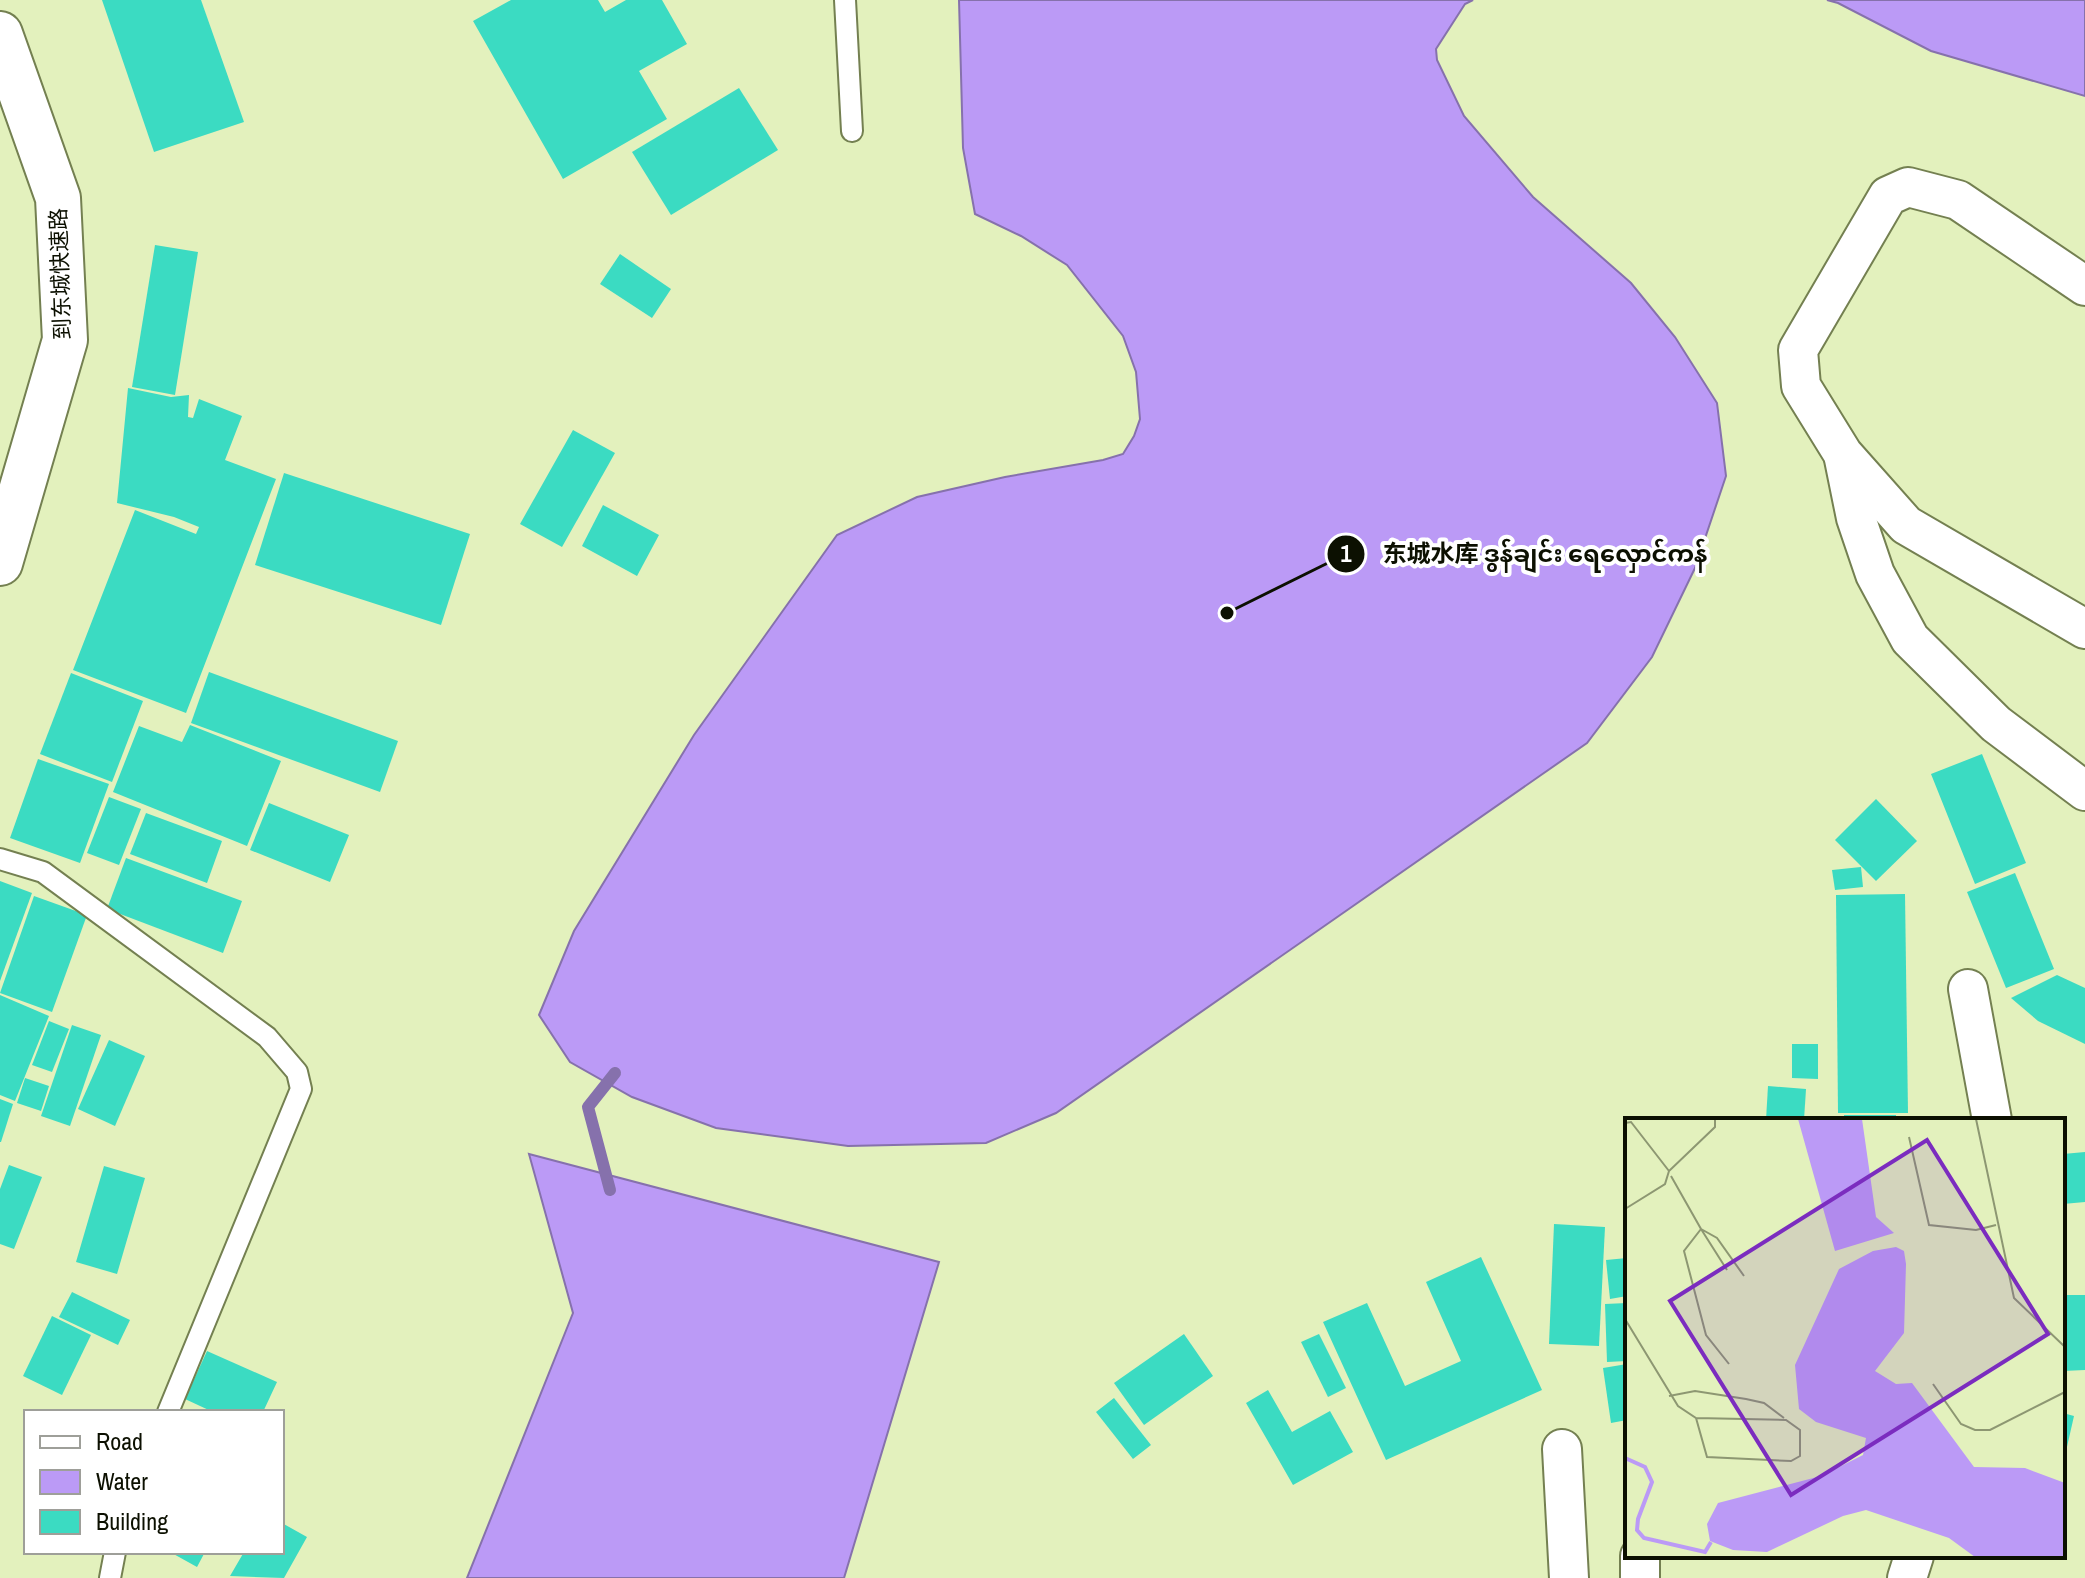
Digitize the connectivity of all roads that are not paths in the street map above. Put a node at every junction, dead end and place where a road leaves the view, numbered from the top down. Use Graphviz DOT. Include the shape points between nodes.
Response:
graph roads {
  1 [pos="845,0"];
  2 [pos="0,34"];
  3 [pos="852,131"];
  4 [pos="2085,286"];
  5 [pos="1843,454"];
  6 [pos="0,563"];
  7 [pos="2085,629"];
  8 [pos="2085,791"];
  9 [pos="0,859"];
  10 [pos="1968,989"];
  11 [pos="1992,1118"];
  12 [pos="169,1410"];
  13 [pos="1562,1449"];
  14 [pos="115,1554"];
  15 [pos="1913,1558"];
  16 [pos="110,1578"];
  17 [pos="1569,1578"];
  18 [pos="1907,1578"];
  1 -- 3 [label="lane"];
  2 -- 6 [label="main road, 到东城快速路" via="58,198 65,340"];
  4 -- 5 [label="street" via="1958,200 1908,187 1888,196 1798,350 1801,386"];
  5 -- 7 [label="street" via="1906,525"];
  5 -- 8 [label="street" via="1875,574 1910,639 1996,724"];
  9 -- 12 [label="lane" via="43,872 267,1037 297,1072 301,1089"];
  10 -- 11 [label="street"];
  13 -- 17 [label="street"];
  14 -- 16 [label="lane"];
  15 -- 18 [label="street"];
}
